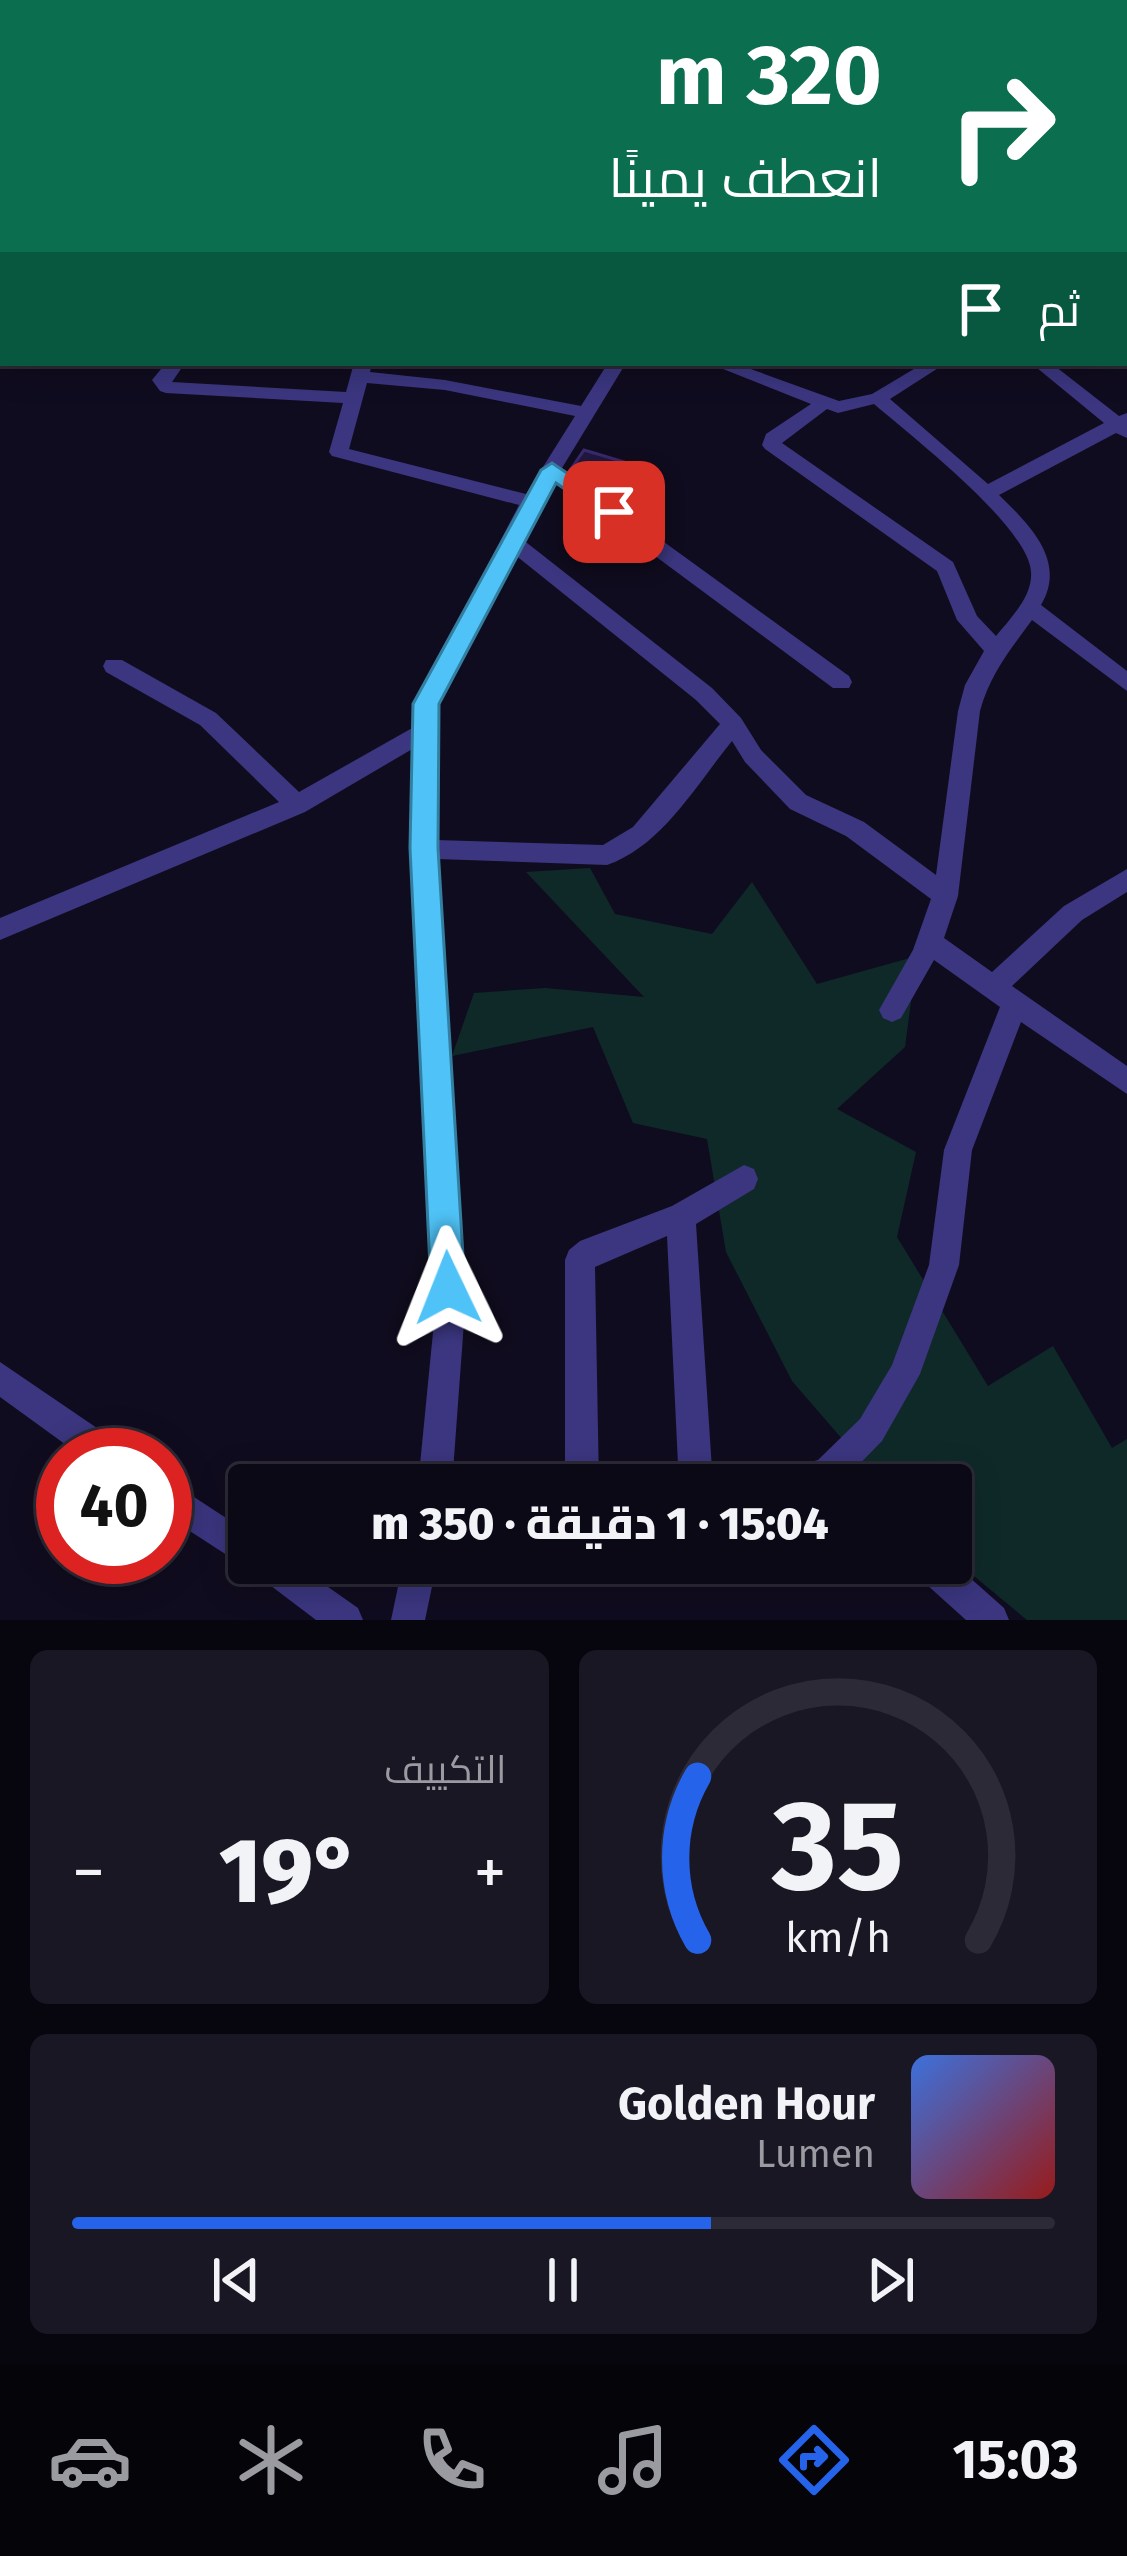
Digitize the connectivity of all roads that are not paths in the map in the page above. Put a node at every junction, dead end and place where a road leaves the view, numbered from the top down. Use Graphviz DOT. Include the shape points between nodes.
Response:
graph roads {
  1 [pos="173,366"];
  2 [pos="461,366"];
  3 [pos="615,366"];
  4 [pos="733,366"];
  5 [pos="932,366"];
  6 [pos="1044,366"];
  7 [pos="362,370"];
  8 [pos="445,385"];
  9 [pos="352,398"];
  10 [pos="878,398"];
  11 [pos="823,404"];
  12 [pos="586,413"];
  13 [pos="1124,425"];
  14 [pos="552,470"];
  15 [pos="986,494"];
  16 [pos="531,502"];
  17 [pos="511,541"];
  18 [pos="1030,607"];
  19 [pos="995,649"];
  20 [pos="113,666"];
  21 [pos="841,682"];
  22 [pos="1127,683"];
  23 [pos="734,724"];
  24 [pos="427,730"];
  25 [pos="297,806"];
  26 [pos="424,848"];
  27 [pos="1127,879"];
  28 [pos="945,896"];
  29 [pos="0,929"];
  30 [pos="929,942"];
  31 [pos="1006,992"];
  32 [pos="892,1010"];
  33 [pos="1127,1082"];
  34 [pos="744,1179"];
  35 [pos="681,1217"];
  36 [pos="0,1378"];
  37 [pos="69,1428"];
  38 [pos="437,1464"];
  39 [pos="582,1464"];
  40 [pos="695,1464"];
  41 [pos="845,1464"];
  42 [pos="192,1514"];
  43 [pos="228,1538"];
  44 [pos="294,1584"];
  45 [pos="416,1584"];
  46 [pos="952,1584"];
  47 [pos="346,1620"];
  48 [pos="408,1620"];
  49 [pos="992,1620"];
  1 -- 9 [label="street" via="160,380 166,387"];
  2 -- 8 [label="street"];
  3 -- 12 [label="street"];
  4 -- 11 [label="street"];
  5 -- 10 [label="street"];
  6 -- 13 [label="street"];
  7 -- 8 [label="street"];
  7 -- 9 [label="street"];
  8 -- 12 [label="street"];
  9 -- 16 [label="street" via="343,455"];
  10 -- 11 [label="street"];
  10 -- 15 [label="street"];
  11 -- 19 [label="street" via="772,445 946,567 968,620"];
  12 -- 14 [label="street"];
  13 -- 15 [label="street"];
  14 -- 16 [label="street"];
  14 -- 21 [label="street"];
  15 -- 18 [label="street" via="1042,566"];
  16 -- 17 [label="street"];
  17 -- 23 [label="street"];
  17 -- 24 [label="street" via="438,674"];
  18 -- 19 [label="street"];
  18 -- 22 [label="street"];
  19 -- 28 [label="street" via="965,721"];
  20 -- 25 [label="street" via="208,719"];
  23 -- 26 [label="street" via="642,834 608,855"];
  23 -- 28 [label="street" via="798,802 855,829"];
  24 -- 25 [label="street"];
  24 -- 26 [label="street"];
  25 -- 29 [label="street"];
  26 -- 38 [label="street" via="449,1322"];
  27 -- 31 [label="street" via="1073,913"];
  28 -- 30 [label="street"];
  30 -- 31 [label="street"];
  30 -- 32 [label="street"];
  31 -- 33 [label="street"];
  31 -- 41 [label="street" via="958,1150 944,1265 904,1374"];
  34 -- 35 [label="street"];
  35 -- 39 [label="street" via="580,1260"];
  35 -- 40 [label="street"];
  36 -- 37 [label="street"];
  42 -- 43 [label="street"];
  44 -- 47 [label="street"];
  45 -- 48 [label="street"];
  46 -- 49 [label="street"];
}
